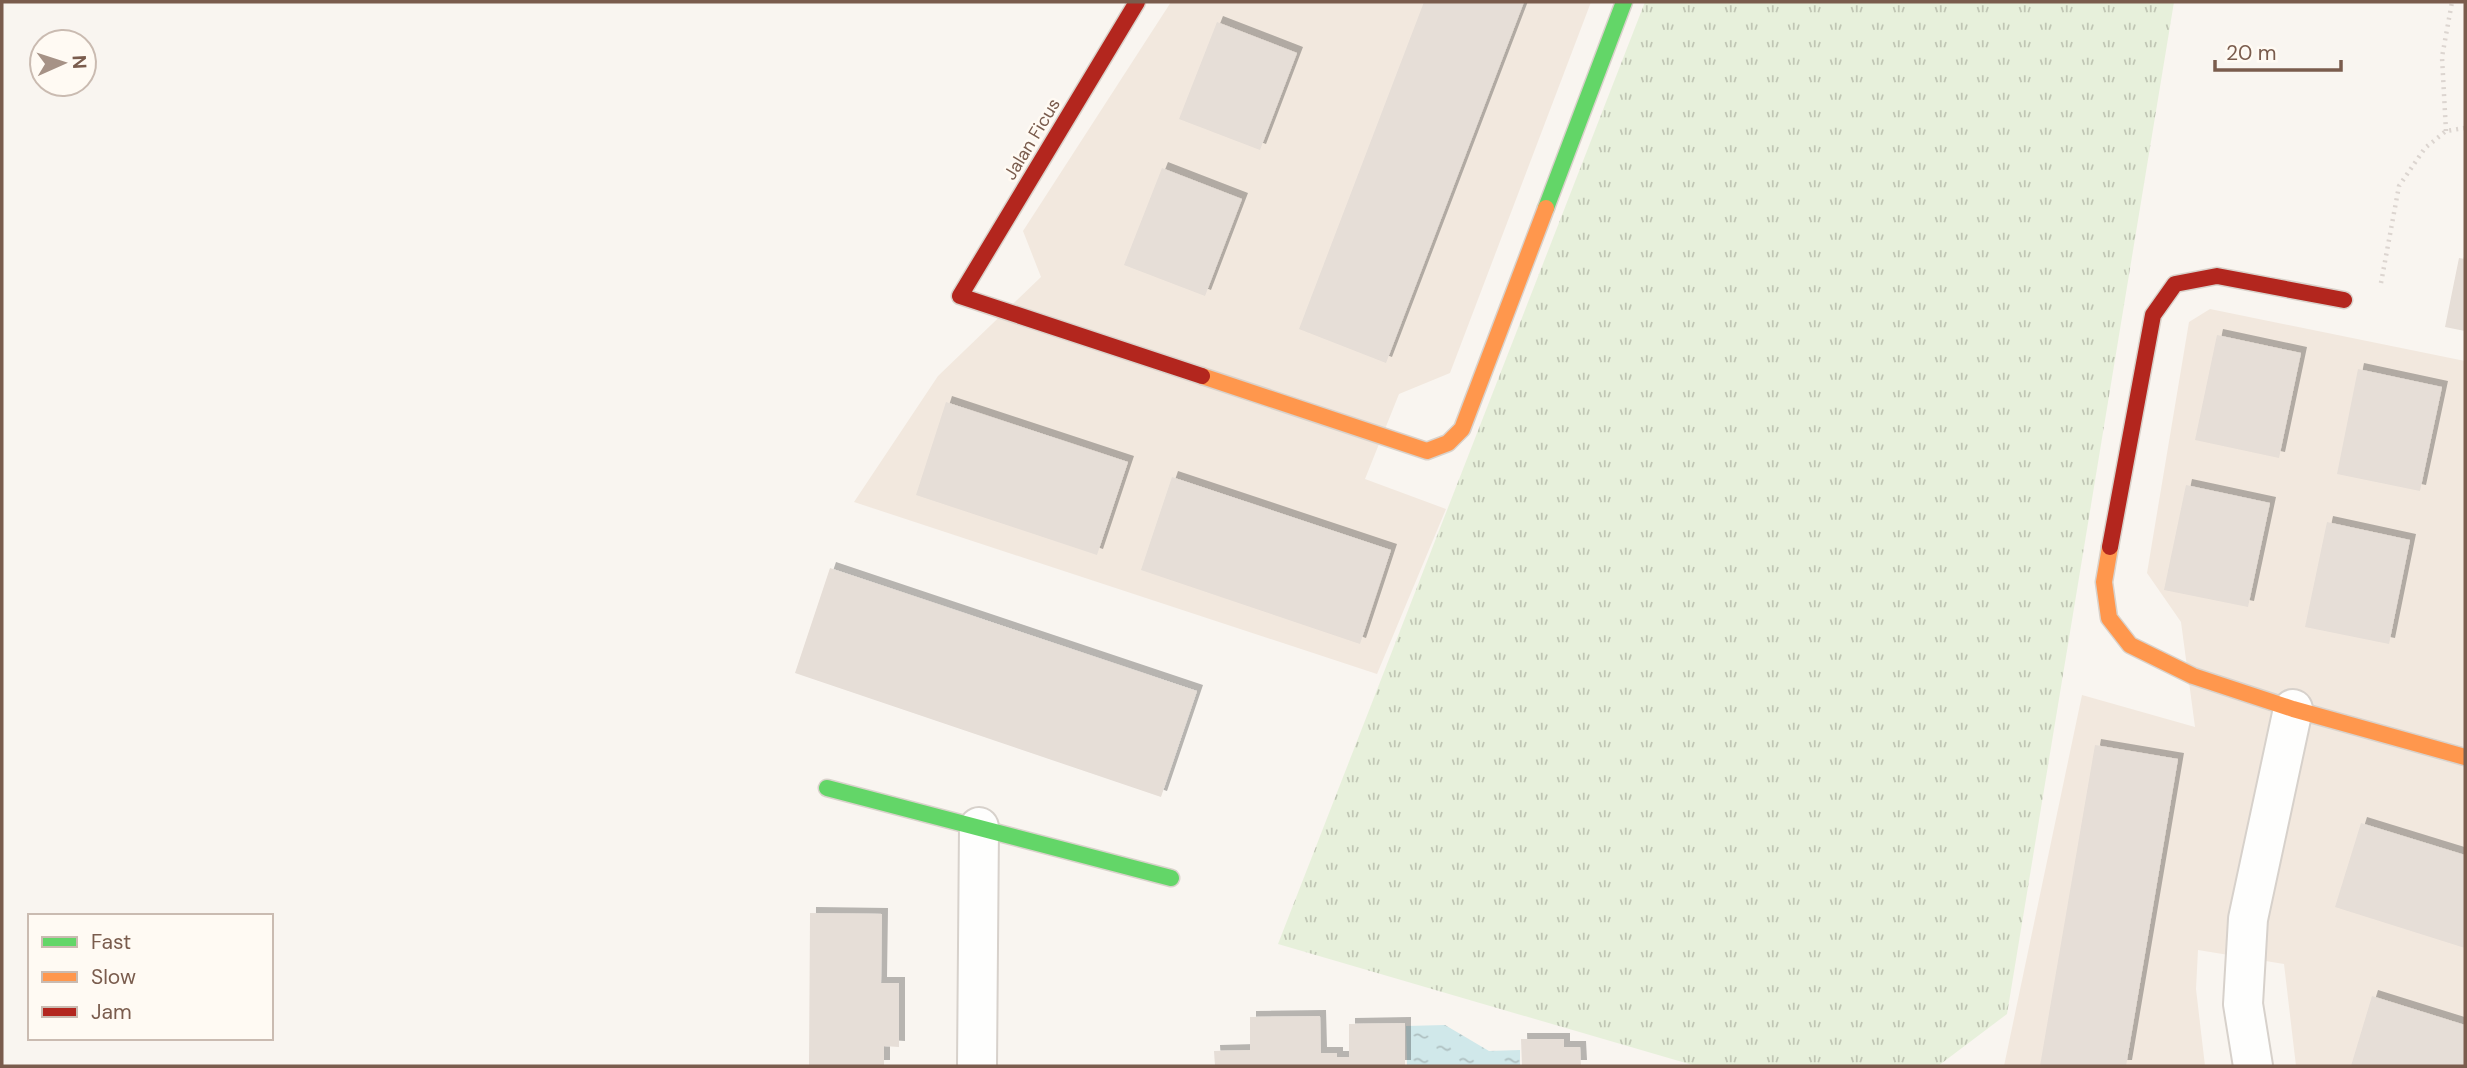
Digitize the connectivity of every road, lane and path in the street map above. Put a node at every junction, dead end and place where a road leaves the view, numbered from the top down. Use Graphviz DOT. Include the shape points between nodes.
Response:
graph roads {
  1 [pos="1137,2"];
  2 [pos="1624,2"];
  3 [pos="2452,2"];
  4 [pos="2465,128"];
  5 [pos="2446,131"];
  6 [pos="2344,300"];
  7 [pos="2294,709"];
  8 [pos="2465,754"];
  9 [pos="827,788"];
  10 [pos="979,827"];
  11 [pos="1171,878"];
  12 [pos="977,1066"];
  13 [pos="2253,1066"];
  1 -- 2 [label="street, Jalan Ficus" via="960,296 1427,452 1448,443 1462,429"];
  3 -- 5 [label="path" via="2442,57"];
  4 -- 5 [label="path"];
  5 -- 6 [label="path" via="2425,148 2399,186 2382,283 2367,300"];
  6 -- 7 [label="street" via="2217,276 2175,284 2153,315 2104,582 2109,618 2130,645 2193,676"];
  7 -- 8 [label="street"];
  7 -- 13 [label="street" via="2248,919 2243,1004"];
  9 -- 10 [label="street"];
  10 -- 11 [label="street"];
  10 -- 12 [label="street"];
}
